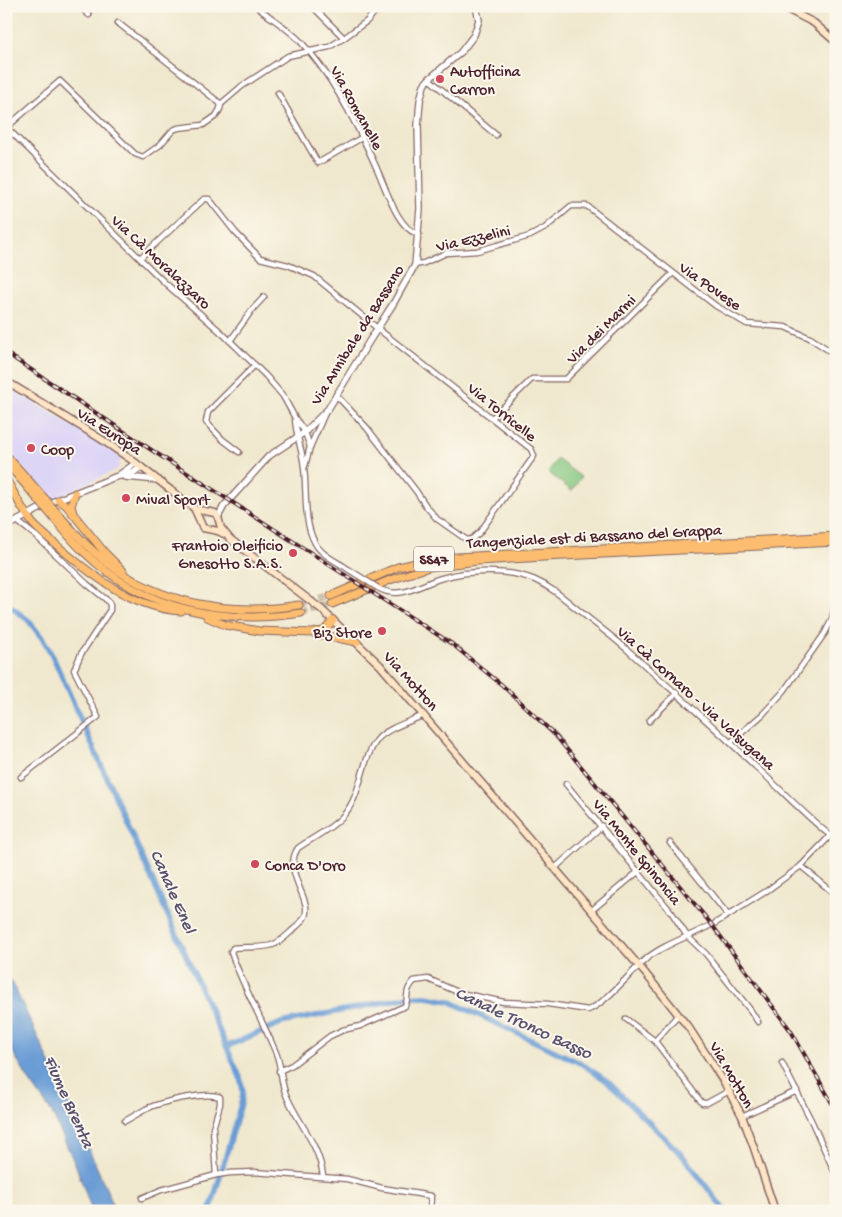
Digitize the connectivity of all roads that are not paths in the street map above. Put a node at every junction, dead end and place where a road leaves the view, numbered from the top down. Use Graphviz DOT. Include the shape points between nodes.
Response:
graph roads {
  1 [pos="79,6"];
  2 [pos="256,6"];
  3 [pos="312,6"];
  4 [pos="380,6"];
  5 [pos="476,6"];
  6 [pos="781,6"];
  7 [pos="262,8"];
  8 [pos="89,15"];
  9 [pos="118,23"];
  10 [pos="344,38"];
  11 [pos="836,42"];
  12 [pos="308,51"];
  13 [pos="428,79"];
  14 [pos="278,93"];
  15 [pos="221,104"];
  16 [pos="6,127"];
  17 [pos="496,135"];
  18 [pos="363,137"];
  19 [pos="587,206"];
  20 [pos="419,234"];
  21 [pos="140,258"];
  22 [pos="415,265"];
  23 [pos="672,274"];
  24 [pos="264,297"];
  25 [pos="377,328"];
  26 [pos="230,341"];
  27 [pos="836,355"];
  28 [pos="255,365"];
  29 [pos="6,381"];
  30 [pos="336,395"];
  31 [pos="328,409"];
  32 [pos="294,418"];
  33 [pos="492,418"];
  34 [pos="305,432"];
  35 [pos="298,437"];
  36 [pos="310,447"];
  37 [pos="239,452"];
  38 [pos="6,454"];
  39 [pos="6,462"];
  40 [pos="138,465"];
  41 [pos="304,467"];
  42 [pos="116,477"];
  43 [pos="6,479"];
  44 [pos="158,480"];
  45 [pos="75,493"];
  46 [pos="58,500"];
  47 [pos="43,502"];
  48 [pos="224,506"];
  49 [pos="50,509"];
  50 [pos="194,509"];
  51 [pos="208,511"];
  52 [pos="73,513"];
  53 [pos="27,516"];
  54 [pos="219,520"];
  55 [pos="17,521"];
  56 [pos="200,522"];
  57 [pos="6,527"];
  58 [pos="213,530"];
  59 [pos="225,534"];
  60 [pos="836,536"];
  61 [pos="836,542"];
  62 [pos="700,546"];
  63 [pos="692,547"];
  64 [pos="128,577"];
  65 [pos="331,596"];
  66 [pos="836,599"];
  67 [pos="332,604"];
  68 [pos="196,612"];
  69 [pos="332,620"];
  70 [pos="313,633"];
  71 [pos="358,642"];
  72 [pos="676,693"];
  73 [pos="424,715"];
  74 [pos="649,721"];
  75 [pos="730,742"];
  76 [pos="21,777"];
  77 [pos="566,784"];
  78 [pos="602,826"];
  79 [pos="830,836"];
  80 [pos="836,840"];
  81 [pos="670,843"];
  82 [pos="801,866"];
  83 [pos="555,868"];
  84 [pos="639,871"];
  85 [pos="836,895"];
  86 [pos="592,910"];
  87 [pos="728,916"];
  88 [pos="687,936"];
  89 [pos="638,966"];
  90 [pos="678,1015"];
  91 [pos="626,1019"];
  92 [pos="758,1022"];
  93 [pos="655,1040"];
  94 [pos="782,1062"];
  95 [pos="279,1071"];
  96 [pos="729,1091"];
  97 [pos="796,1091"];
  98 [pos="742,1116"];
  99 [pos="125,1122"];
  100 [pos="216,1175"];
  101 [pos="836,1175"];
  102 [pos="323,1176"];
  103 [pos="142,1198"];
  104 [pos="430,1211"];
  105 [pos="775,1211"];
  1 -- 8 [label="street"];
  2 -- 7 [label="street, Via Romanelle"];
  3 -- 10 [label="street"];
  4 -- 10 [label="street" via="367,21"];
  5 -- 13 [label="street" via="479,20 474,35 461,52"];
  6 -- 11 [label="main road" via="814,23"];
  7 -- 12 [label="street, Via Romanelle"];
  9 -- 15 [label="street"];
  10 -- 12 [label="street" via="329,47"];
  12 -- 15 [label="street" via="288,56"];
  12 -- 18 [label="street, Via Romanelle" via="327,75"];
  13 -- 17 [label="street"];
  13 -- 20 [label="street, Via Annibale da Bassano" via="420,102 418,124"];
  14 -- 18 [label="street" via="318,163"];
  15 -- 16 [label="street" via="216,116 203,125 173,130 143,157 134,154 60,81"];
  16 -- 21 [label="street, Via Cà Moralazzaro"];
  18 -- 20 [label="street, Via Romanelle" via="401,222"];
  19 -- 22 [label="street, Via Ezzelini" via="571,206 530,236 477,251 446,252"];
  19 -- 23 [label="street, Via Povese"];
  20 -- 22 [label="street, Via Annibale da Bassano"];
  21 -- 25 [label="street, Via Torricelle" via="204,199 209,199 260,258 314,276"];
  21 -- 26 [label="street, Via Cà Moralazzaro"];
  22 -- 25 [label="street, Via Annibale da Bassano"];
  23 -- 27 [label="street, Via Povese" via="747,324 784,327 810,338"];
  23 -- 33 [label="street, Via dei Marmi" via="566,380 532,379"];
  24 -- 26 [label="street"];
  25 -- 30 [label="street, Via Annibale da Bassano"];
  25 -- 33 [label="street, Via Torricelle"];
  26 -- 28 [label="street, Via Cà Moralazzaro"];
  28 -- 32 [label="street, Via Cà Moralazzaro" via="283,396"];
  28 -- 37 [label="street" via="208,412 206,422 222,440"];
  29 -- 40 [label="main road, Via Europa"];
  30 -- 31 [label="street, Via Annibale da Bassano"];
  30 -- 33 [label="street, Via Torricelle" via="367,428 437,519 467,540 480,532 534,456"];
  31 -- 34 [label="street, Via Annibale da Bassano"];
  31 -- 36 [label="street"];
  32 -- 34 [label="street, Via Cà Moralazzaro"];
  32 -- 35 [label="street, Via Cà Moralazzaro"];
  34 -- 35 [label="street, Via Annibale da Bassano"];
  34 -- 36 [label="street, Via Cà Moralazzaro"];
  35 -- 41 [label="street, Via Cà Moralazzaro"];
  35 -- 48 [label="street, Via Annibale da Bassano" via="268,456"];
  36 -- 41 [label="street"];
  38 -- 47 [label="highway"];
  39 -- 47 [label="highway"];
  40 -- 42 [label="street"];
  40 -- 44 [label="main road, Via Europa"];
  41 -- 72 [label="street, Via Cà Cornaro - Via Valsugana, bridge" via="310,532 316,545 378,588 395,594 444,577 483,573 510,573 536,580 598,625"];
  42 -- 44 [label="street"];
  42 -- 45 [label="street"];
  43 -- 53 [label="highway"];
  44 -- 50 [label="main road, Via Europa"];
  45 -- 46 [label="street"];
  45 -- 52 [label="highway"];
  46 -- 52 [label="highway"];
  46 -- 53 [label="street"];
  47 -- 49 [label="highway, bridge"];
  48 -- 51 [label="street, Via Annibale da Bassano"];
  48 -- 54 [label="street, Via Annibale da Bassano"];
  49 -- 64 [label="highway" via="93,551"];
  49 -- 68 [label="highway" via="86,554 118,579 138,591"];
  50 -- 51 [label="main road, Via Europa"];
  50 -- 56 [label="main road, Via Europa"];
  51 -- 54 [label="main road, Via Europa" via="215,513"];
  51 -- 56 [label="main road" via="201,516"];
  52 -- 64 [label="highway"];
  53 -- 55 [label="street"];
  53 -- 68 [label="highway" via="47,537 107,585 166,610"];
  54 -- 58 [label="main road"];
  54 -- 59 [label="main road, Via Motton"];
  55 -- 57 [label="street"];
  55 -- 76 [label="street" via="110,605 74,670 98,717"];
  56 -- 58 [label="main road" via="203,528"];
  58 -- 59 [label="main road, Via Motton"];
  59 -- 69 [label="main road, Via Motton"];
  60 -- 62 [label="highway, Tangenziale est di Bassano del Grappa / SS47"];
  61 -- 62 [label="highway, Tangenziale est di Bassano del Grappa / SS47"];
  62 -- 63 [label="highway, Tangenziale est di Bassano del Grappa / SS47"];
  63 -- 65 [label="highway, Tangenziale est di Bassano del Grappa / SS47" via="450,557 390,570"];
  63 -- 67 [label="highway, Tangenziale est di Bassano del Grappa / SS47" via="429,567"];
  64 -- 68 [label="highway" via="170,596 213,607 300,609 256,618"];
  66 -- 75 [label="street" via="826,633 784,692"];
  68 -- 70 [label="highway" via="225,626"];
  69 -- 70 [label="highway" via="324,631"];
  69 -- 71 [label="main road, Via Motton"];
  70 -- 71 [label="highway"];
  71 -- 73 [label="main road, Via Motton"];
  72 -- 74 [label="street"];
  72 -- 75 [label="street, Via Cà Cornaro - Via Valsugana"];
  73 -- 83 [label="main road, Via Motton"];
  73 -- 95 [label="street" via="377,740 342,818 298,848 293,855 292,863 307,910 306,917 274,944 233,948 230,952 277,1055"];
  75 -- 79 [label="street, Via Cà Cornaro - Via Valsugana"];
  77 -- 78 [label="street, Via Monte Spinoncia"];
  78 -- 83 [label="street"];
  78 -- 84 [label="street, Via Monte Spinoncia"];
  79 -- 80 [label="street, Via Cà Cornaro - Via Valsugana"];
  79 -- 82 [label="street"];
  81 -- 87 [label="street"];
  82 -- 85 [label="street"];
  82 -- 87 [label="street"];
  83 -- 86 [label="main road, Via Motton"];
  84 -- 86 [label="street"];
  84 -- 88 [label="street, Via Monte Spinoncia"];
  86 -- 89 [label="main road, Via Motton"];
  87 -- 88 [label="street"];
  88 -- 89 [label="street"];
  88 -- 92 [label="street, Via Monte Spinoncia" via="706,954"];
  89 -- 90 [label="main road, Via Motton"];
  89 -- 95 [label="street" via="600,1003 588,1010 504,1002 460,993 428,979 414,981 406,992 406,1003 402,1007 330,1036"];
  90 -- 93 [label="street"];
  90 -- 96 [label="main road, Via Motton"];
  91 -- 93 [label="street"];
  93 -- 96 [label="street" via="702,1103"];
  94 -- 97 [label="street"];
  95 -- 102 [label="street" via="287,1098 321,1161"];
  96 -- 98 [label="main road, Via Motton"];
  97 -- 98 [label="street"];
  97 -- 101 [label="street"];
  98 -- 105 [label="main road, Via Motton"];
  99 -- 100 [label="street" via="160,1104 206,1096 220,1097 213,1128"];
  100 -- 102 [label="street" via="270,1172"];
  100 -- 103 [label="street"];
  102 -- 104 [label="street" via="431,1196"];
}
